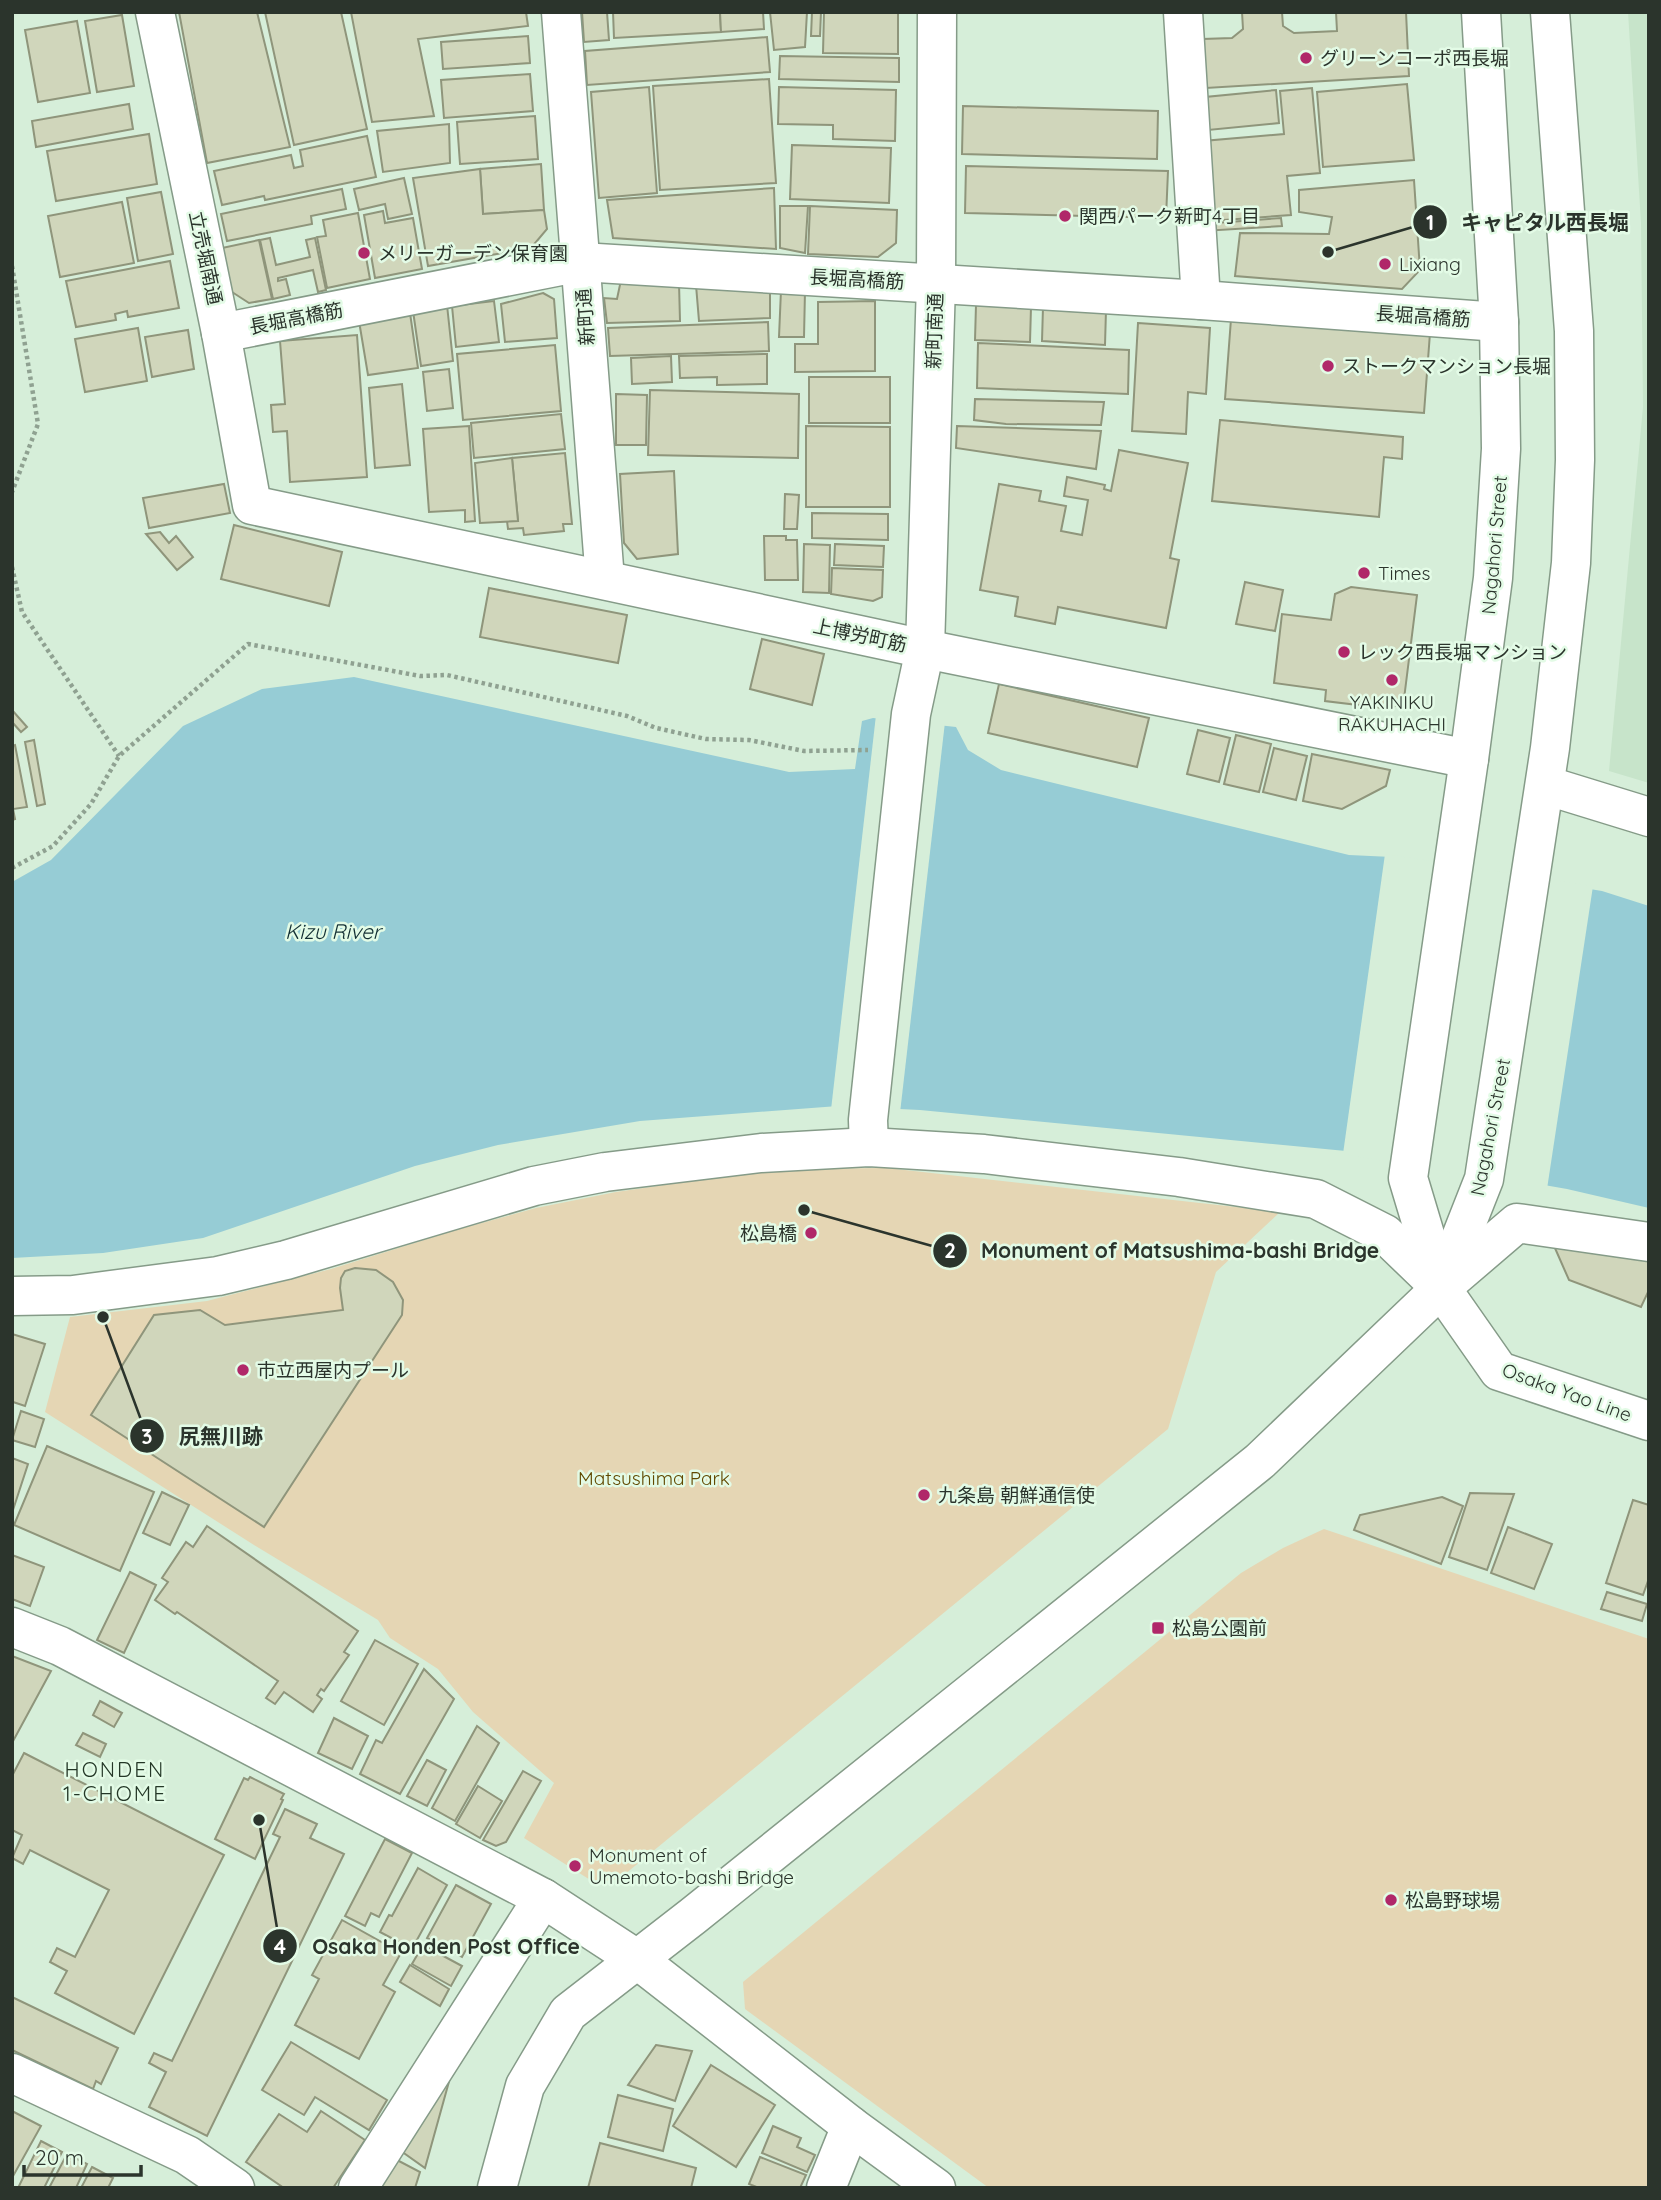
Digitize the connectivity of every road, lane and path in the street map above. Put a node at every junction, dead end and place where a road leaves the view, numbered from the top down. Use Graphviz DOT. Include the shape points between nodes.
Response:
graph roads {
  1 [pos="155,12"];
  2 [pos="561,12"];
  3 [pos="937,12"];
  4 [pos="1183,12"];
  5 [pos="1481,12"];
  6 [pos="1550,12"];
  7 [pos="581,262"];
  8 [pos="12,266"];
  9 [pos="936,283"];
  10 [pos="1201,300"];
  11 [pos="1499,322"];
  12 [pos="221,333"];
  13 [pos="12,492"];
  14 [pos="253,505"];
  15 [pos="12,567"];
  16 [pos="605,580"];
  17 [pos="926,649"];
  18 [pos="850,749"];
  19 [pos="119,756"];
  20 [pos="1469,759"];
  21 [pos="1545,785"];
  22 [pos="1649,817"];
  23 [pos="12,868"];
  24 [pos="869,1134"];
  25 [pos="1649,1242"];
  26 [pos="1441,1288"];
  27 [pos="12,1296"];
  28 [pos="1649,1421"];
  29 [pos="12,1627"];
  30 [pos="543,1898"];
  31 [pos="638,1960"];
  32 [pos="12,2073"];
  33 [pos="851,2126"];
  34 [pos="235,2188"];
  35 [pos="358,2188"];
  36 [pos="497,2188"];
  37 [pos="826,2188"];
  38 [pos="936,2188"];
  1 -- 12 [label="street, 立売堀南通"];
  2 -- 7 [label="street, 新町通"];
  3 -- 9 [label="street, 新町南通"];
  4 -- 10 [label="street"];
  5 -- 11 [label="street, Nagahori Street"];
  6 -- 21 [label="street, Nagahori Street" via="1574,331 1575,460 1571,563"];
  7 -- 9 [label="street, 長堀高橋筋"];
  7 -- 12 [label="street, 長堀高橋筋"];
  7 -- 16 [label="street, 新町通"];
  8 -- 13 [label="path" via="38,424"];
  9 -- 10 [label="street, 長堀高橋筋"];
  9 -- 17 [label="street, 新町南通"];
  10 -- 11 [label="street, 長堀高橋筋"];
  11 -- 20 [label="street, Nagahori Street" via="1501,449 1494,565"];
  12 -- 14 [label="street, 立売堀南通"];
  14 -- 16 [label="street, 上博労町筋"];
  15 -- 19 [label="path" via="22,612"];
  16 -- 17 [label="street, 上博労町筋"];
  17 -- 20 [label="street, 上博労町筋"];
  17 -- 24 [label="street, 新町南通" via="911,714"];
  18 -- 19 [label="path" via="804,751 749,740 706,739 447,675 420,676 248,644"];
  19 -- 23 [label="path" via="91,804 53,846"];
  20 -- 26 [label="street, Nagahori Street" via="1408,1178"];
  21 -- 22 [label="street"];
  21 -- 26 [label="street, Nagahori Street" via="1482,1186"];
  24 -- 26 [label="street" via="1316,1199 1385,1234"];
  24 -- 27 [label="street" via="534,1186 286,1261 218,1276 73,1295"];
  25 -- 26 [label="street" via="1517,1223"];
  26 -- 28 [label="street, Osaka Yao Line" via="1499,1371"];
  26 -- 31 [label="street" via="1260,1461"];
  29 -- 30 [label="street" via="60,1646"];
  30 -- 31 [label="street"];
  30 -- 35 [label="street"];
  31 -- 33 [label="street"];
  31 -- 36 [label="street" via="568,2013 525,2086"];
  32 -- 34 [label="street" via="187,2155"];
  33 -- 37 [label="street"];
  33 -- 38 [label="street"];
}
